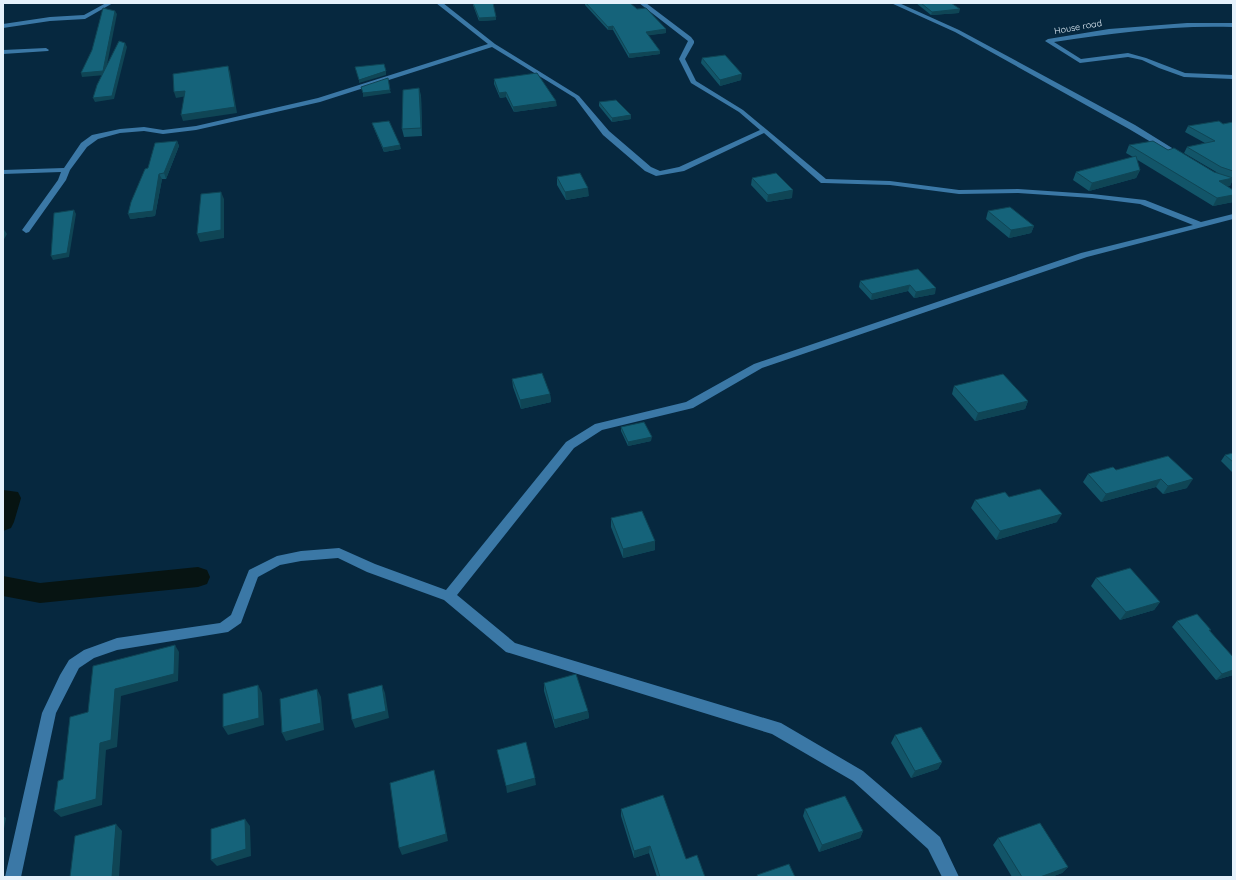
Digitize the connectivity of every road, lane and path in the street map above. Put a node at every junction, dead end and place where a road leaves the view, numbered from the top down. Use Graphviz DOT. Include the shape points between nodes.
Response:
graph roads {
  1 [pos="110,3"];
  2 [pos="439,3"];
  3 [pos="642,3"];
  4 [pos="894,3"];
  5 [pos="1233,25"];
  6 [pos="3,26"];
  7 [pos="493,45"];
  8 [pos="46,50"];
  9 [pos="3,52"];
  10 [pos="1193,69"];
  11 [pos="1208,76"];
  12 [pos="1233,78"];
  13 [pos="765,130"];
  14 [pos="1187,160"];
  15 [pos="66,170"];
  16 [pos="3,172"];
  17 [pos="1233,216"];
  18 [pos="1200,225"];
  19 [pos="26,230"];
  20 [pos="449,596"];
  21 [pos="13,877"];
  22 [pos="951,877"];
  1 -- 6 [label="street" via="85,17 50,18"];
  2 -- 7 [label="street"];
  3 -- 13 [label="street" via="692,41 682,58 693,82"];
  4 -- 14 [label="street" via="957,31 1106,112"];
  5 -- 11 [label="street, House road" via="1128,29 1048,41 1080,61 1128,55 1184,75"];
  7 -- 13 [label="street" via="577,97 606,134 648,169 659,174 681,169"];
  7 -- 15 [label="street" via="320,100 196,128 163,132 144,129 120,130 107,133 95,137 84,145"];
  8 -- 9 [label="street"];
  10 -- 11 [label="street"];
  11 -- 12 [label="street, House road"];
  13 -- 18 [label="street" via="824,181 890,183 959,192 1018,191 1092,196 1142,202"];
  15 -- 16 [label="street"];
  15 -- 19 [label="street" via="62,180"];
  17 -- 18 [label="street"];
  18 -- 20 [label="street" via="1084,255 758,366 689,405 599,427 570,445"];
  20 -- 21 [label="street" via="370,568 339,554 301,556 278,561 254,574 236,619 223,628 117,644 89,654 74,664 49,713"];
  20 -- 22 [label="street" via="511,648 776,728 858,776 934,843"];
}
